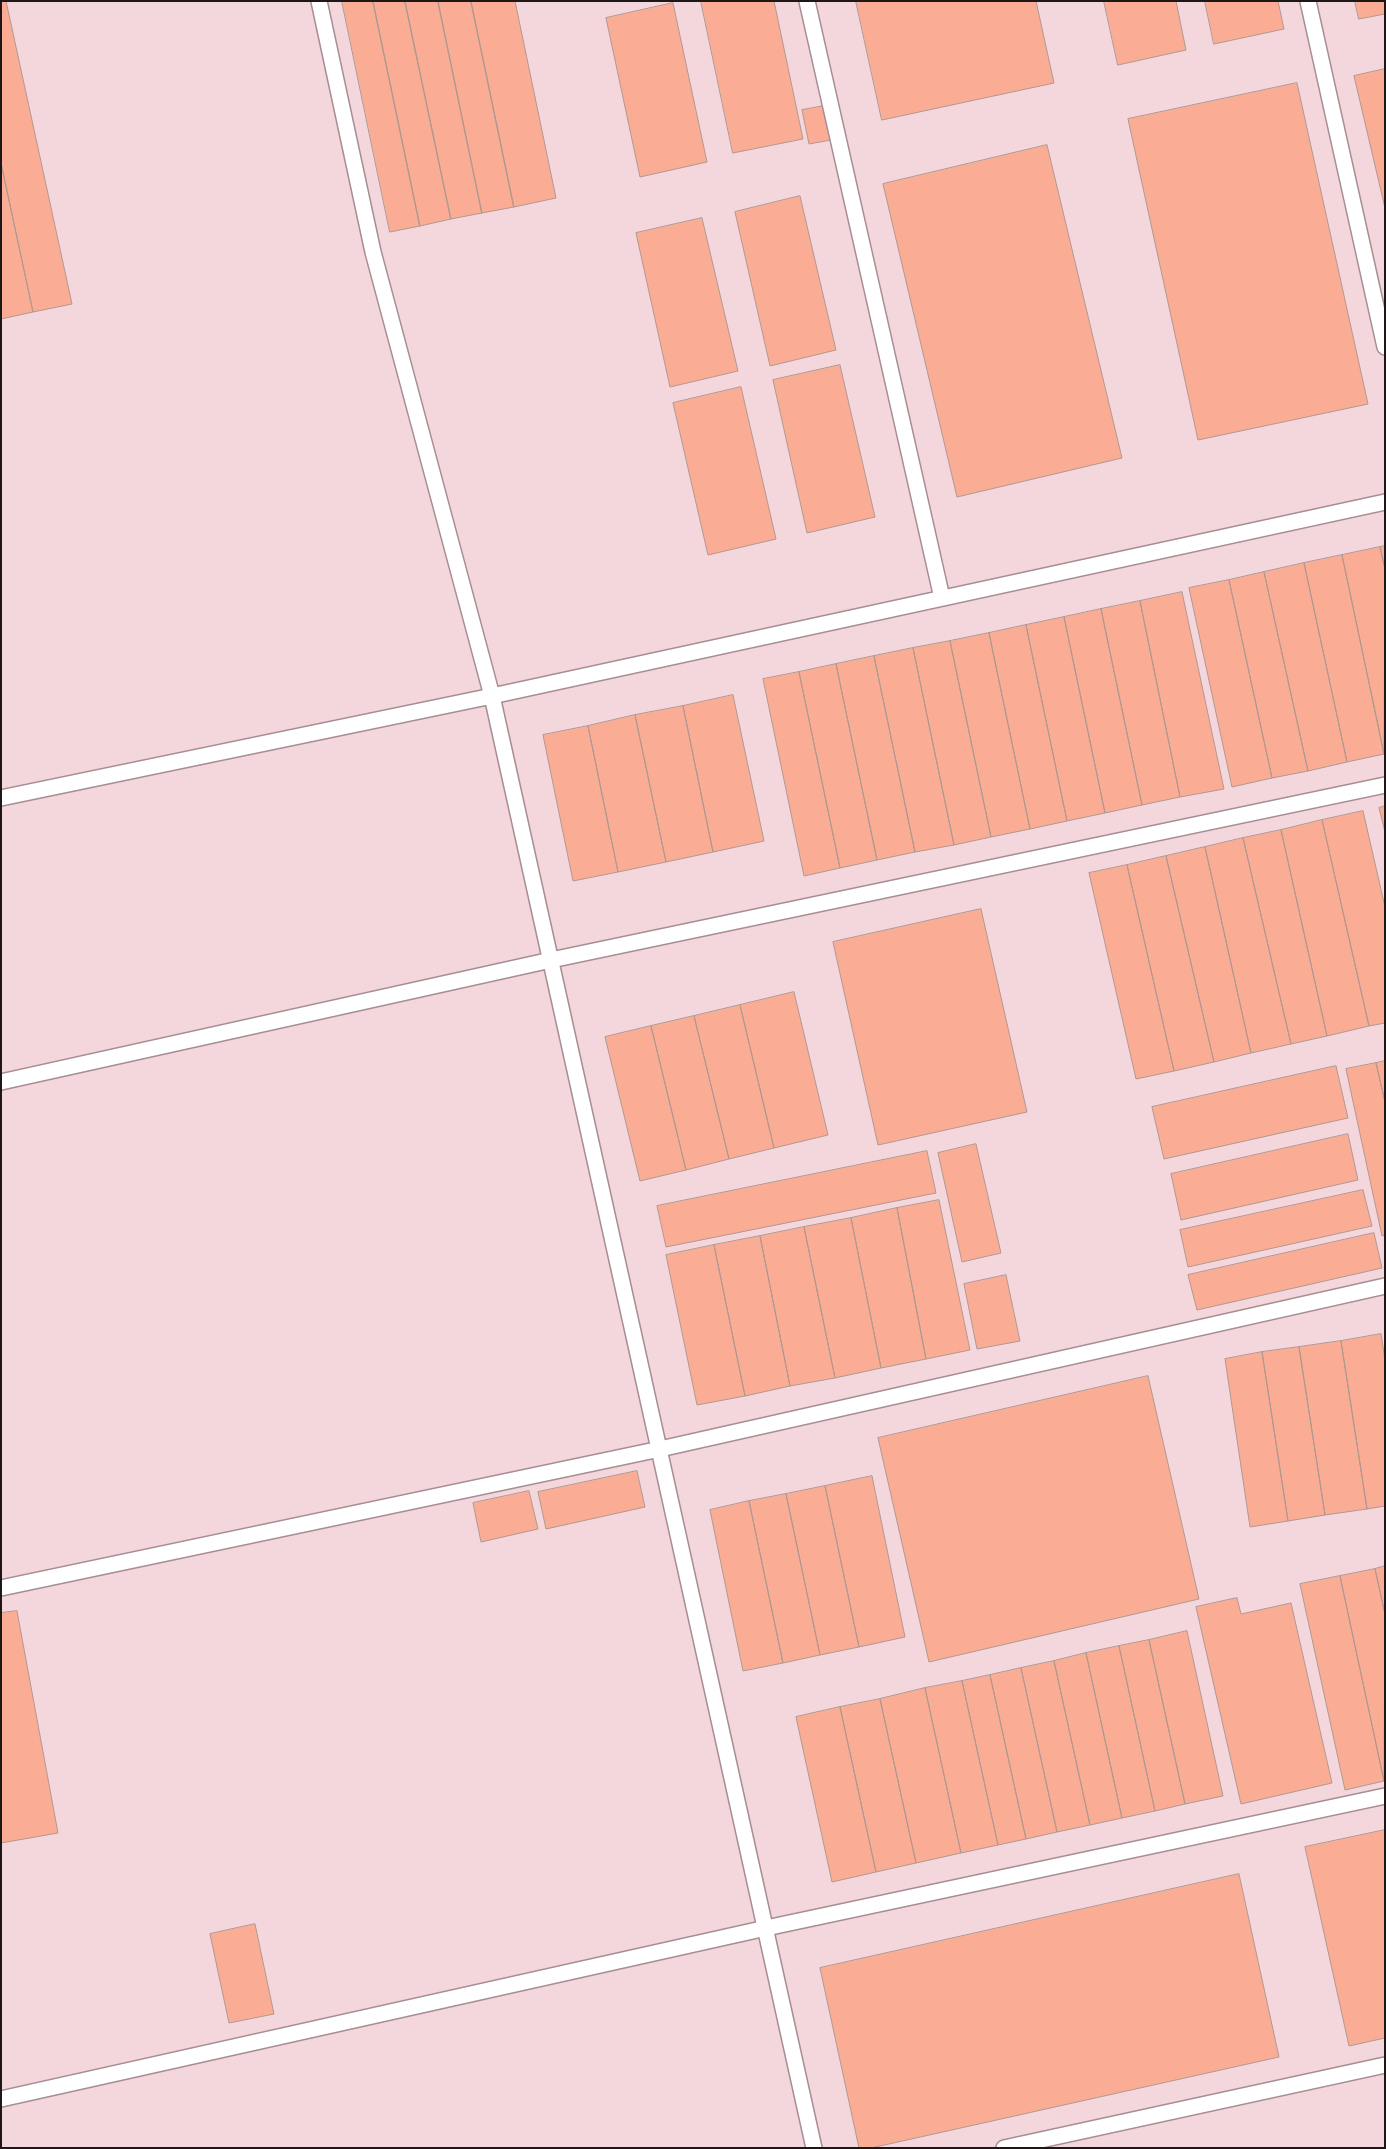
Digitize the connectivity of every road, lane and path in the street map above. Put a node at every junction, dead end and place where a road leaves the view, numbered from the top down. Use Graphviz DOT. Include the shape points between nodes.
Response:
graph roads {
  1 [pos="319,1"];
  2 [pos="807,1"];
  3 [pos="1308,1"];
  4 [pos="1385,346"];
  5 [pos="1385,502"];
  6 [pos="942,598"];
  7 [pos="492,696"];
  8 [pos="1385,785"];
  9 [pos="1,798"];
  10 [pos="551,960"];
  11 [pos="1,1082"];
  12 [pos="1385,1286"];
  13 [pos="660,1449"];
  14 [pos="1,1588"];
  15 [pos="1385,1796"];
  16 [pos="766,1928"];
  17 [pos="1385,2065"];
  18 [pos="1,2099"];
  19 [pos="814,2148"];
  20 [pos="1004,2148"];
  1 -- 7 [label="lane" via="373,252"];
  2 -- 6 [label="lane"];
  3 -- 4 [label="lane"];
  5 -- 6 [label="lane"];
  6 -- 7 [label="lane"];
  7 -- 9 [label="lane"];
  7 -- 10 [label="lane"];
  8 -- 10 [label="lane"];
  10 -- 11 [label="lane"];
  10 -- 13 [label="lane"];
  12 -- 13 [label="lane"];
  13 -- 14 [label="lane"];
  13 -- 16 [label="lane"];
  15 -- 16 [label="lane"];
  16 -- 18 [label="lane"];
  16 -- 19 [label="lane"];
  17 -- 20 [label="lane"];
}
